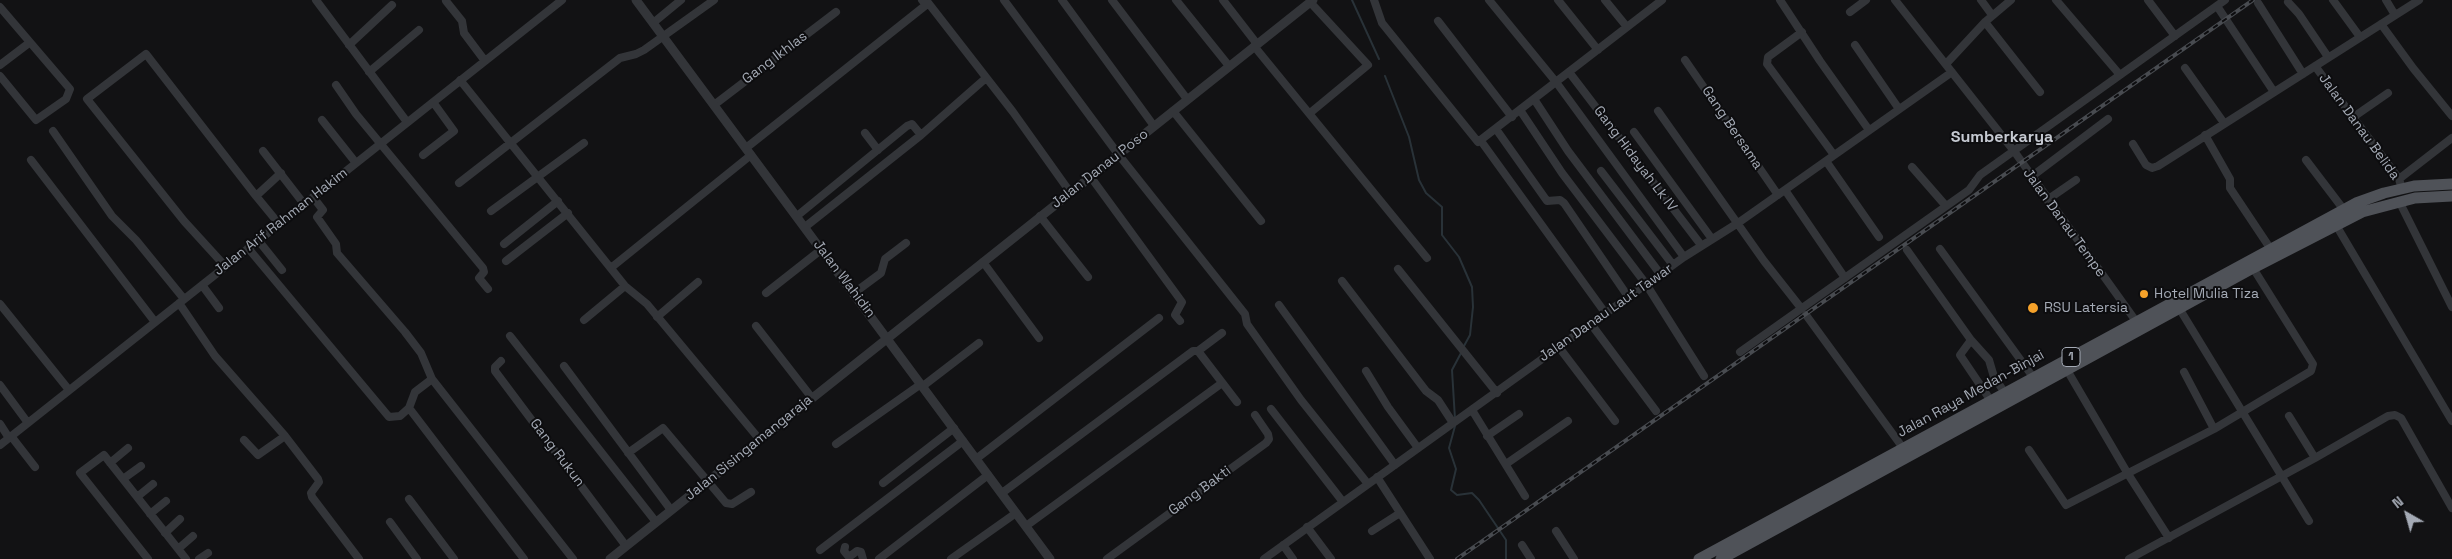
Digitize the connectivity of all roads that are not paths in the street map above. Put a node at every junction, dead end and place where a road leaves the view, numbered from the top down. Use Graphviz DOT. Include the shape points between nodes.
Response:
graph roads {
  1 [pos="316,0"];
  2 [pos="562,0"];
  3 [pos="636,0"];
  4 [pos="681,0"];
  5 [pos="714,0"];
  6 [pos="924,0"];
  7 [pos="1004,0"];
  8 [pos="1062,0"];
  9 [pos="1112,0"];
  10 [pos="1176,0"];
  11 [pos="1223,0"];
  12 [pos="1374,0"];
  13 [pos="1490,0"];
  14 [pos="1558,0"];
  15 [pos="1606,0"];
  16 [pos="1646,0"];
  17 [pos="1662,0"];
  18 [pos="1780,0"];
  19 [pos="1866,0"];
  20 [pos="1895,0"];
  21 [pos="1981,0"];
  22 [pos="2010,0"];
  23 [pos="2056,0"];
  24 [pos="2148,0"];
  25 [pos="2226,0"];
  26 [pos="2333,0"];
  27 [pos="2386,0"];
  28 [pos="2419,0"];
  29 [pos="446,1"];
  30 [pos="1309,1"];
  31 [pos="2288,2"];
  32 [pos="2258,4"];
  33 [pos="392,5"];
  34 [pos="2216,6"];
  35 [pos="0,7"];
  36 [pos="1653,7"];
  37 [pos="836,12"];
  38 [pos="1850,12"];
  39 [pos="1992,15"];
  40 [pos="2395,15"];
  41 [pos="7,16"];
  42 [pos="0,21"];
  43 [pos="1438,21"];
  44 [pos="1985,22"];
  45 [pos="653,23"];
  46 [pos="2381,24"];
  47 [pos="1627,27"];
  48 [pos="419,30"];
  49 [pos="1802,32"];
  50 [pos="662,36"];
  51 [pos="2175,36"];
  52 [pos="2360,37"];
  53 [pos="29,43"];
  54 [pos="349,45"];
  55 [pos="1256,45"];
  56 [pos="1855,45"];
  57 [pos="1598,50"];
  58 [pos="2328,57"];
  59 [pos="1686,60"];
  60 [pos="485,61"];
  61 [pos="1946,64"];
  62 [pos="0,65"];
  63 [pos="1229,66"];
  64 [pos="2315,66"];
  65 [pos="2185,68"];
  66 [pos="369,72"];
  67 [pos="1570,72"];
  68 [pos="1952,72"];
  69 [pos="2302,74"];
  70 [pos="2120,75"];
  71 [pos="0,76"];
  72 [pos="986,78"];
  73 [pos="460,80"];
  74 [pos="1556,82"];
  75 [pos="336,86"];
  76 [pos="2040,92"];
  77 [pos="2274,92"];
  78 [pos="2388,93"];
  79 [pos="1187,99"];
  80 [pos="1534,100"];
  81 [pos="433,102"];
  82 [pos="714,105"];
  83 [pos="1899,109"];
  84 [pos="1520,110"];
  85 [pos="1173,111"];
  86 [pos="1658,112"];
  87 [pos="1310,113"];
  88 [pos="2452,116"];
  89 [pos="1512,117"];
  90 [pos="2352,118"];
  91 [pos="2108,119"];
  92 [pos="322,120"];
  93 [pos="407,122"];
  94 [pos="2224,123"];
  95 [pos="1154,126"];
  96 [pos="1496,129"];
  97 [pos="53,130"];
  98 [pos="1869,130"];
  99 [pos="1634,132"];
  100 [pos="865,133"];
  101 [pos="921,135"];
  102 [pos="2205,136"];
  103 [pos="2452,138"];
  104 [pos="1481,141"];
  105 [pos="510,142"];
  106 [pos="380,143"];
  107 [pos="584,143"];
  108 [pos="2133,144"];
  109 [pos="878,150"];
  110 [pos="263,151"];
  111 [pos="749,152"];
  112 [pos="2014,152"];
  113 [pos="1118,154"];
  114 [pos="423,155"];
  115 [pos="1834,155"];
  116 [pos="31,160"];
  117 [pos="2306,160"];
  118 [pos="1826,161"];
  119 [pos="864,162"];
  120 [pos="356,163"];
  121 [pos="1912,166"];
  122 [pos="1602,171"];
  123 [pos="281,173"];
  124 [pos="873,174"];
  125 [pos="538,175"];
  126 [pos="1090,176"];
  127 [pos="2031,177"];
  128 [pos="2076,180"];
  129 [pos="459,183"];
  130 [pos="2400,184"];
  131 [pos="2452,184"];
  132 [pos="1785,190"];
  133 [pos="1070,192"];
  134 [pos="1778,195"];
  135 [pos="256,196"];
  136 [pos="2452,196"];
  137 [pos="313,197"];
  138 [pos="2047,200"];
  139 [pos="558,201"];
  140 [pos="2399,201"];
  141 [pos="304,204"];
  142 [pos="1946,206"];
  143 [pos="2344,210"];
  144 [pos="491,211"];
  145 [pos="568,213"];
  146 [pos="797,216"];
  147 [pos="1040,216"];
  148 [pos="1262,221"];
  149 [pos="1738,223"];
  150 [pos="279,224"];
  151 [pos="2336,225"];
  152 [pos="805,227"];
  153 [pos="1879,237"];
  154 [pos="1712,239"];
  155 [pos="258,240"];
  156 [pos="906,243"];
  157 [pos="504,244"];
  158 [pos="1702,245"];
  159 [pos="248,248"];
  160 [pos="2270,248"];
  161 [pos="1940,249"];
  162 [pos="822,250"];
  163 [pos="1907,250"];
  164 [pos="1684,257"];
  165 [pos="1427,258"];
  166 [pos="506,260"];
  167 [pos="983,262"];
  168 [pos="1673,265"];
  169 [pos="226,266"];
  170 [pos="612,267"];
  171 [pos="2253,268"];
  172 [pos="1398,269"];
  173 [pos="282,270"];
  174 [pos="1661,275"];
  175 [pos="1088,277"];
  176 [pos="1845,278"];
  177 [pos="1342,281"];
  178 [pos="698,282"];
  179 [pos="1646,284"];
  180 [pos="202,285"];
  181 [pos="625,286"];
  182 [pos="488,289"];
  183 [pos="766,293"];
  184 [pos="854,293"];
  185 [pos="1629,298"];
  186 [pos="182,301"];
  187 [pos="0,304"];
  188 [pos="1279,305"];
  189 [pos="2452,307"];
  190 [pos="219,308"];
  191 [pos="2179,308"];
  192 [pos="1804,311"];
  193 [pos="1606,314"];
  194 [pos="657,316"];
  195 [pos="1159,318"];
  196 [pos="584,320"];
  197 [pos="1180,321"];
  198 [pos="155,322"];
  199 [pos="1591,324"];
  200 [pos="2138,325"];
  201 [pos="756,326"];
  202 [pos="1222,334"];
  203 [pos="510,336"];
  204 [pos="888,338"];
  205 [pos="1039,338"];
  206 [pos="1971,340"];
  207 [pos="979,343"];
  208 [pos="1558,346"];
  209 [pos="1198,351"];
  210 [pos="1740,352"];
  211 [pos="501,362"];
  212 [pos="564,366"];
  213 [pos="2067,370"];
  214 [pos="1366,371"];
  215 [pos="2184,372"];
  216 [pos="1704,376"];
  217 [pos="2033,377"];
  218 [pos="432,379"];
  219 [pos="1222,383"];
  220 [pos="922,385"];
  221 [pos="0,386"];
  222 [pos="69,390"];
  223 [pos="1497,393"];
  224 [pos="2005,393"];
  225 [pos="812,398"];
  226 [pos="1991,400"];
  227 [pos="1238,402"];
  228 [pos="409,408"];
  229 [pos="1271,409"];
  230 [pos="1472,410"];
  231 [pos="1656,411"];
  232 [pos="2241,412"];
  233 [pos="1519,414"];
  234 [pos="1255,415"];
  235 [pos="2289,416"];
  236 [pos="1568,421"];
  237 [pos="2452,421"];
  238 [pos="1615,422"];
  239 [pos="28,423"];
  240 [pos="1454,423"];
  241 [pos="0,424"];
  242 [pos="954,428"];
  243 [pos="2214,429"];
  244 [pos="285,436"];
  245 [pos="1487,436"];
  246 [pos="10,437"];
  247 [pos="244,440"];
  248 [pos="760,440"];
  249 [pos="963,441"];
  250 [pos="836,444"];
  251 [pos="0,445"];
  252 [pos="128,448"];
  253 [pos="1418,448"];
  254 [pos="1903,448"];
  255 [pos="2028,450"];
  256 [pos="628,453"];
  257 [pos="2315,458"];
  258 [pos="976,459"];
  259 [pos="110,463"];
  260 [pos="1506,464"];
  261 [pos="1395,465"];
  262 [pos="140,466"];
  263 [pos="35,467"];
  264 [pos="2128,474"];
  265 [pos="988,475"];
  266 [pos="2282,476"];
  267 [pos="1377,478"];
  268 [pos="123,479"];
  269 [pos="708,480"];
  270 [pos="884,483"];
  271 [pos="153,484"];
  272 [pos="1368,484"];
  273 [pos="751,492"];
  274 [pos="1002,494"];
  275 [pos="1525,496"];
  276 [pos="137,497"];
  277 [pos="2449,498"];
  278 [pos="409,499"];
  279 [pos="166,501"];
  280 [pos="1343,502"];
  281 [pos="2452,508"];
  282 [pos="671,510"];
  283 [pos="1016,513"];
  284 [pos="1400,513"];
  285 [pos="150,514"];
  286 [pos="180,519"];
  287 [pos="2309,521"];
  288 [pos="390,522"];
  289 [pos="656,522"];
  290 [pos="1026,526"];
  291 [pos="1307,528"];
  292 [pos="1372,530"];
  293 [pos="1556,531"];
  294 [pos="165,532"];
  295 [pos="193,536"];
  296 [pos="2168,538"];
  297 [pos="1283,545"];
  298 [pos="1522,545"];
  299 [pos="626,546"];
  300 [pos="845,547"];
  301 [pos="178,549"];
  302 [pos="820,550"];
  303 [pos="208,553"];
  304 [pos="1268,558"];
  305 [pos="148,559"];
  306 [pos="186,559"];
  307 [pos="200,559"];
  308 [pos="359,559"];
  309 [pos="418,559"];
  310 [pos="454,559"];
  311 [pos="524,559"];
  312 [pos="573,559"];
  313 [pos="610,559"];
  314 [pos="863,559"];
  315 [pos="878,559"];
  316 [pos="951,559"];
  317 [pos="1050,559"];
  318 [pos="1107,559"];
  319 [pos="1293,559"];
  320 [pos="1331,559"];
  321 [pos="1430,559"];
  322 [pos="1531,559"];
  323 [pos="1574,559"];
  324 [pos="1699,559"];
  325 [pos="1721,559"];
  326 [pos="2130,559"];
  1 -- 54 [label="street"];
  2 -- 60 [label="street, Jalan Arif Rahman Hakim"];
  3 -- 45 [label="street, Jalan Wahidin"];
  4 -- 45 [label="street"];
  5 -- 50 [label="street"];
  6 -- 72 [label="street"];
  6 -- 111 [label="street" via="926,5"];
  7 -- 113 [label="street"];
  8 -- 95 [label="street"];
  9 -- 79 [label="street"];
  10 -- 63 [label="street"];
  11 -- 55 [label="street"];
  12 -- 104 [label="street" via="1382,23 1475,140"];
  13 -- 74 [label="street"];
  14 -- 57 [label="street"];
  15 -- 47 [label="street"];
  16 -- 36 [label="street"];
  17 -- 36 [label="street"];
  18 -- 49 [label="street"];
  19 -- 38 [label="street"];
  20 -- 61 [label="street, Jalan Danau Tempe"];
  21 -- 39 [label="street"];
  22 -- 39 [label="street"];
  23 -- 70 [label="street"];
  24 -- 51 [label="street"];
  25 -- 34 [label="street"];
  26 -- 52 [label="street"];
  27 -- 40 [label="street"];
  28 -- 40 [label="street"];
  29 -- 60 [label="street" via="462,21 464,33"];
  30 -- 55 [label="street, Jalan Danau Poso"];
  30 -- 87 [label="street" via="1368,65"];
  31 -- 58 [label="street" via="2300,14"];
  32 -- 69 [label="street"];
  33 -- 54 [label="street"];
  34 -- 51 [label="street"];
  34 -- 77 [label="street"];
  35 -- 41 [label="street"];
  36 -- 47 [label="street"];
  37 -- 82 [label="street, Gang Ikhlas"];
  39 -- 44 [label="street"];
  40 -- 46 [label="street"];
  41 -- 42 [label="street"];
  41 -- 53 [label="street"];
  43 -- 89 [label="street"];
  44 -- 61 [label="street"];
  44 -- 76 [label="street"];
  45 -- 50 [label="street, Jalan Wahidin"];
  46 -- 52 [label="street"];
  46 -- 88 [label="street"];
  47 -- 57 [label="street"];
  48 -- 66 [label="street"];
  49 -- 98 [label="street"];
  49 -- 115 [label="street" via="1768,57 1767,64"];
  50 -- 82 [label="street, Jalan Wahidin"];
  50 -- 105 [label="street" via="636,54 620,58"];
  51 -- 70 [label="street"];
  52 -- 58 [label="street"];
  53 -- 62 [label="street"];
  53 -- 71 [label="street" via="70,90 66,99 36,120"];
  54 -- 66 [label="street"];
  55 -- 63 [label="street, Jalan Danau Poso"];
  55 -- 87 [label="street"];
  56 -- 83 [label="street"];
  57 -- 67 [label="street"];
  58 -- 64 [label="street"];
  59 -- 134 [label="street, Gang Bersama"];
  60 -- 73 [label="street, Jalan Arif Rahman Hakim"];
  61 -- 68 [label="street, Jalan Danau Tempe"];
  63 -- 79 [label="street, Jalan Danau Poso"];
  64 -- 69 [label="street"];
  64 -- 90 [label="street, Jalan Danau Belida"];
  65 -- 94 [label="street"];
  66 -- 93 [label="street"];
  67 -- 74 [label="street"];
  67 -- 158 [label="street, Gang Hidayah Lk IV"];
  68 -- 83 [label="street, Jalan Danau Laut Tawar"];
  68 -- 112 [label="street, Jalan Danau Tempe"];
  69 -- 77 [label="street"];
  70 -- 112 [label="street"];
  72 -- 101 [label="street"];
  72 -- 133 [label="street"];
  73 -- 81 [label="street, Jalan Arif Rahman Hakim"];
  73 -- 105 [label="street"];
  74 -- 80 [label="street"];
  74 -- 164 [label="street"];
  75 -- 106 [label="street"];
  77 -- 94 [label="street"];
  78 -- 90 [label="street"];
  79 -- 85 [label="street, Jalan Danau Poso"];
  80 -- 84 [label="street"];
  80 -- 174 [label="street"];
  81 -- 93 [label="street, Jalan Arif Rahman Hakim"];
  81 -- 114 [label="street" via="454,131"];
  82 -- 111 [label="street, Jalan Wahidin"];
  83 -- 98 [label="street, Jalan Danau Laut Tawar"];
  84 -- 89 [label="street"];
  84 -- 179 [label="street" via="1562,173"];
  85 -- 95 [label="street, Jalan Danau Poso"];
  85 -- 148 [label="street"];
  86 -- 149 [label="street"];
  87 -- 165 [label="street"];
  89 -- 96 [label="street"];
  90 -- 130 [label="street, Jalan Danau Belida"];
  91 -- 127 [label="street"];
  92 -- 120 [label="street"];
  93 -- 106 [label="street, Jalan Arif Rahman Hakim"];
  94 -- 102 [label="street"];
  95 -- 113 [label="street, Jalan Danau Poso"];
  96 -- 104 [label="street"];
  96 -- 185 [label="street" via="1547,201 1560,200 1564,203"];
  97 -- 186 [label="street" via="112,216 136,240"];
  98 -- 115 [label="street, Jalan Danau Laut Tawar"];
  99 -- 154 [label="street"];
  100 -- 109 [label="street"];
  101 -- 109 [label="street" via="910,124"];
  101 -- 124 [label="street"];
  102 -- 108 [label="street" via="2152,168 2144,163"];
  102 -- 160 [label="street" via="2230,179 2230,188"];
  103 -- 130 [label="street"];
  104 -- 193 [label="street"];
  105 -- 125 [label="street"];
  105 -- 129 [label="street"];
  106 -- 120 [label="street, Jalan Arif Rahman Hakim"];
  106 -- 182 [label="street" via="483,268 479,278"];
  107 -- 125 [label="street"];
  109 -- 119 [label="street"];
  110 -- 123 [label="street"];
  111 -- 146 [label="street, Jalan Wahidin"];
  111 -- 170 [label="street"];
  112 -- 127 [label="street, Jalan Danau Tempe"];
  112 -- 142 [label="street" via="1980,175 1969,190"];
  113 -- 126 [label="street, Jalan Danau Poso"];
  113 -- 272 [label="street" via="1245,314 1247,324 1290,384"];
  115 -- 118 [label="street, Jalan Danau Laut Tawar"];
  116 -- 198 [label="street"];
  117 -- 143 [label="street"];
  118 -- 132 [label="street, Jalan Danau Laut Tawar"];
  118 -- 153 [label="street"];
  119 -- 124 [label="street"];
  119 -- 146 [label="street"];
  120 -- 137 [label="street, Jalan Arif Rahman Hakim"];
  121 -- 142 [label="street"];
  122 -- 168 [label="street"];
  123 -- 135 [label="street"];
  123 -- 141 [label="street"];
  124 -- 152 [label="street"];
  125 -- 139 [label="street"];
  125 -- 144 [label="street"];
  126 -- 133 [label="street, Jalan Danau Poso"];
  126 -- 197 [label="street" via="1182,302 1175,315"];
  127 -- 138 [label="street, Jalan Danau Tempe"];
  128 -- 138 [label="street"];
  130 -- 131 [label="main road, Jalan Raya Medan-Binjai / 1"];
  130 -- 143 [label="main road, Jalan Raya Medan-Binjai / 1"];
  132 -- 134 [label="street, Jalan Danau Laut Tawar"];
  132 -- 176 [label="street"];
  133 -- 147 [label="street, Jalan Danau Poso"];
  134 -- 149 [label="street, Jalan Danau Laut Tawar"];
  135 -- 150 [label="street"];
  135 -- 169 [label="street" via="146,54 87,99 184,221"];
  136 -- 140 [label="main road, Jalan Raya Medan-Binjai / 1"];
  137 -- 141 [label="street, Jalan Arif Rahman Hakim"];
  137 -- 218 [label="street" via="323,209 317,217 336,244 337,253 421,353"];
  138 -- 200 [label="street, Jalan Danau Tempe"];
  139 -- 145 [label="street"];
  139 -- 157 [label="street"];
  140 -- 151 [label="main road, Jalan Raya Medan-Binjai / 1" via="2362,212"];
  140 -- 189 [label="street"];
  141 -- 150 [label="street, Jalan Arif Rahman Hakim"];
  142 -- 176 [label="street"];
  143 -- 160 [label="main road, Jalan Raya Medan-Binjai / 1"];
  145 -- 166 [label="street"];
  145 -- 170 [label="street"];
  146 -- 152 [label="street, Jalan Wahidin"];
  147 -- 167 [label="street, Jalan Danau Poso"];
  147 -- 175 [label="street"];
  149 -- 154 [label="street, Jalan Danau Laut Tawar"];
  149 -- 192 [label="street"];
  150 -- 155 [label="street, Jalan Arif Rahman Hakim"];
  151 -- 171 [label="main road, Jalan Raya Medan-Binjai / 1"];
  151 -- 237 [label="street"];
  152 -- 162 [label="street, Jalan Wahidin"];
  154 -- 158 [label="street, Jalan Danau Laut Tawar"];
  155 -- 159 [label="street, Jalan Arif Rahman Hakim"];
  155 -- 173 [label="street"];
  156 -- 184 [label="street" via="885,259 881,273"];
  158 -- 164 [label="street, Jalan Danau Laut Tawar"];
  159 -- 169 [label="street, Jalan Arif Rahman Hakim"];
  159 -- 228 [label="street" via="389,417 400,416"];
  160 -- 200 [label="main road, Jalan Raya Medan-Binjai / 1"];
  161 -- 217 [label="street"];
  162 -- 183 [label="street"];
  162 -- 184 [label="street, Jalan Wahidin"];
  163 -- 206 [label="street"];
  164 -- 168 [label="street, Jalan Danau Laut Tawar"];
  167 -- 204 [label="street, Jalan Danau Poso"];
  167 -- 205 [label="street"];
  168 -- 174 [label="street, Jalan Danau Laut Tawar"];
  169 -- 180 [label="street, Jalan Arif Rahman Hakim"];
  170 -- 181 [label="street"];
  171 -- 191 [label="main road, Jalan Raya Medan-Binjai / 1"];
  171 -- 232 [label="street" via="2313,368"];
  172 -- 223 [label="street"];
  174 -- 179 [label="street, Jalan Danau Laut Tawar"];
  176 -- 192 [label="street"];
  177 -- 240 [label="street"];
  178 -- 194 [label="street"];
  179 -- 185 [label="street, Jalan Danau Laut Tawar"];
  179 -- 216 [label="street"];
  180 -- 186 [label="street, Jalan Arif Rahman Hakim"];
  180 -- 190 [label="street"];
  181 -- 194 [label="street"];
  181 -- 196 [label="street"];
  184 -- 204 [label="street, Jalan Wahidin"];
  185 -- 193 [label="street, Jalan Danau Laut Tawar"];
  186 -- 198 [label="street, Jalan Arif Rahman Hakim"];
  186 -- 244 [label="street" via="215,356"];
  187 -- 222 [label="street"];
  188 -- 261 [label="street"];
  191 -- 200 [label="main road, Jalan Raya Medan-Binjai / 1"];
  191 -- 232 [label="street"];
  192 -- 210 [label="street"];
  192 -- 254 [label="street"];
  193 -- 199 [label="street, Jalan Danau Laut Tawar"];
  194 -- 248 [label="street"];
  195 -- 258 [label="street"];
  198 -- 222 [label="street, Jalan Arif Rahman Hakim"];
  199 -- 208 [label="street, Jalan Danau Laut Tawar"];
  199 -- 231 [label="street"];
  200 -- 213 [label="main road, Jalan Raya Medan-Binjai / 1"];
  200 -- 217 [label="main road, Jalan Raya Medan-Binjai / 1"];
  201 -- 225 [label="street"];
  202 -- 209 [label="street"];
  203 -- 289 [label="street"];
  204 -- 220 [label="street, Jalan Wahidin"];
  204 -- 225 [label="street, Jalan Sisingamangaraja"];
  206 -- 224 [label="street" via="1989,360"];
  206 -- 226 [label="street" via="1960,355"];
  207 -- 220 [label="street"];
  208 -- 223 [label="street, Jalan Danau Laut Tawar"];
  208 -- 238 [label="street"];
  209 -- 219 [label="street"];
  209 -- 274 [label="street" via="1193,351"];
  211 -- 299 [label="street, Gang Rukun" via="495,370"];
  212 -- 256 [label="street"];
  213 -- 264 [label="street"];
  213 -- 325 [label="main road, Jalan Raya Medan-Binjai / 1"];
  214 -- 253 [label="street"];
  215 -- 243 [label="street"];
  217 -- 224 [label="main road, Jalan Raya Medan-Binjai / 1"];
  218 -- 228 [label="street" via="415,392"];
  218 -- 312 [label="street"];
  219 -- 227 [label="street"];
  219 -- 290 [label="street"];
  220 -- 242 [label="street, Jalan Wahidin"];
  220 -- 250 [label="street"];
  221 -- 239 [label="street"];
  222 -- 239 [label="street, Jalan Arif Rahman Hakim"];
  223 -- 230 [label="street, Jalan Danau Laut Tawar"];
  224 -- 226 [label="main road, Jalan Raya Medan-Binjai / 1"];
  225 -- 248 [label="street, Jalan Sisingamangaraja"];
  226 -- 254 [label="main road, Jalan Raya Medan-Binjai / 1"];
  228 -- 311 [label="street"];
  229 -- 280 [label="street"];
  230 -- 240 [label="street, Jalan Danau Laut Tawar"];
  230 -- 245 [label="street"];
  232 -- 243 [label="street"];
  232 -- 266 [label="street"];
  233 -- 245 [label="street"];
  234 -- 318 [label="street, Gang Bakti" via="1268,434 1266,443"];
  235 -- 257 [label="street"];
  236 -- 260 [label="street"];
  239 -- 246 [label="street, Jalan Arif Rahman Hakim"];
  240 -- 253 [label="street, Jalan Danau Laut Tawar"];
  241 -- 246 [label="street"];
  242 -- 249 [label="street, Jalan Wahidin"];
  242 -- 270 [label="street"];
  243 -- 264 [label="street"];
  244 -- 247 [label="street" via="258,455"];
  244 -- 308 [label="street" via="318,479 312,496"];
  245 -- 260 [label="street"];
  246 -- 251 [label="street, Jalan Arif Rahman Hakim"];
  246 -- 263 [label="street"];
  248 -- 269 [label="street, Jalan Sisingamangaraja"];
  249 -- 258 [label="street, Jalan Wahidin"];
  249 -- 302 [label="street"];
  252 -- 259 [label="street"];
  253 -- 261 [label="street, Jalan Danau Laut Tawar"];
  254 -- 324 [label="main road, Jalan Raya Medan-Binjai / 1"];
  255 -- 264 [label="street" via="2066,505"];
  256 -- 269 [label="street" via="663,428"];
  256 -- 282 [label="street"];
  257 -- 266 [label="street"];
  257 -- 277 [label="street" via="2395,415 2401,418"];
  258 -- 265 [label="street, Jalan Wahidin"];
  259 -- 268 [label="street"];
  259 -- 305 [label="street" via="104,455 80,473"];
  260 -- 275 [label="street"];
  261 -- 267 [label="street, Jalan Danau Laut Tawar"];
  262 -- 268 [label="street"];
  264 -- 296 [label="street"];
  265 -- 274 [label="street, Jalan Wahidin"];
  265 -- 315 [label="street"];
  266 -- 287 [label="street"];
  266 -- 296 [label="street"];
  267 -- 272 [label="street, Jalan Danau Laut Tawar"];
  267 -- 284 [label="street"];
  268 -- 276 [label="street"];
  269 -- 273 [label="street" via="728,505"];
  269 -- 282 [label="street, Jalan Sisingamangaraja"];
  271 -- 276 [label="street"];
  272 -- 280 [label="street, Jalan Danau Laut Tawar"];
  274 -- 283 [label="street, Jalan Wahidin"];
  276 -- 285 [label="street"];
  277 -- 281 [label="street"];
  278 -- 310 [label="street"];
  279 -- 285 [label="street"];
  280 -- 291 [label="street, Jalan Danau Laut Tawar"];
  282 -- 289 [label="street, Jalan Sisingamangaraja"];
  283 -- 290 [label="street, Jalan Wahidin"];
  283 -- 316 [label="street"];
  284 -- 292 [label="street"];
  284 -- 321 [label="street"];
  285 -- 294 [label="street"];
  286 -- 294 [label="street"];
  288 -- 309 [label="street"];
  289 -- 299 [label="street, Jalan Sisingamangaraja"];
  290 -- 317 [label="street, Jalan Wahidin"];
  291 -- 297 [label="street, Jalan Danau Laut Tawar"];
  291 -- 320 [label="street"];
  293 -- 323 [label="street"];
  294 -- 301 [label="street"];
  295 -- 301 [label="street"];
  296 -- 326 [label="street"];
  297 -- 304 [label="street, Jalan Danau Laut Tawar"];
  297 -- 319 [label="street"];
  298 -- 322 [label="street"];
  299 -- 313 [label="street, Jalan Sisingamangaraja"];
  300 -- 314 [label="street" via="849,557 857,551 861,552"];
  301 -- 306 [label="street"];
  303 -- 307 [label="street"];
}
